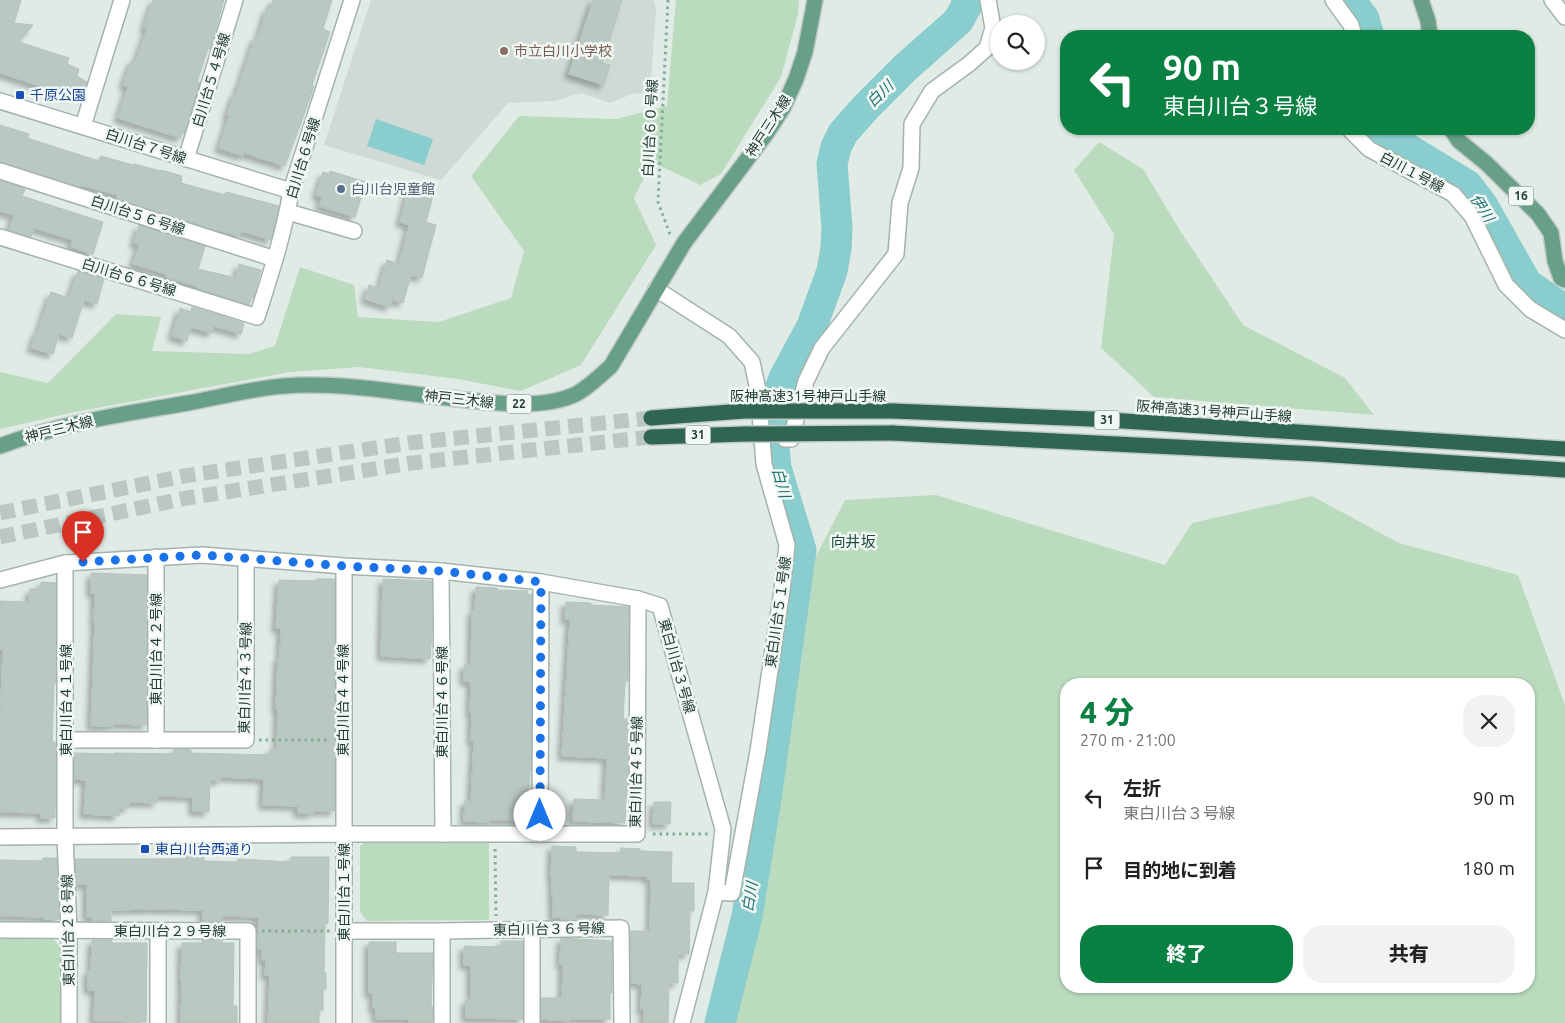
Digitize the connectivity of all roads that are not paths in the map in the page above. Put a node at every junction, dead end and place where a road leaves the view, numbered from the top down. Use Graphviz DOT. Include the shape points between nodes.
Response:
graph roads {
  1 [pos="122,0"];
  2 [pos="235,0"];
  3 [pos="352,0"];
  4 [pos="815,0"];
  5 [pos="988,0"];
  6 [pos="1333,0"];
  7 [pos="1421,0"];
  8 [pos="1552,0"];
  9 [pos="1565,17"];
  10 [pos="1352,30"];
  11 [pos="1429,30"];
  12 [pos="0,101"];
  13 [pos="83,126"];
  14 [pos="1355,135"];
  15 [pos="1454,135"];
  16 [pos="186,159"];
  17 [pos="0,171"];
  18 [pos="292,191"];
  19 [pos="288,212"];
  20 [pos="354,231"];
  21 [pos="0,238"];
  22 [pos="275,258"];
  23 [pos="1565,280"];
  24 [pos="656,289"];
  25 [pos="257,317"];
  26 [pos="1565,330"];
  27 [pos="650,418"];
  28 [pos="651,437"];
  29 [pos="763,438"];
  30 [pos="0,446"];
  31 [pos="1565,449"];
  32 [pos="1565,470"];
  33 [pos="156,557"];
  34 [pos="246,558"];
  35 [pos="65,563"];
  36 [pos="344,566"];
  37 [pos="441,571"];
  38 [pos="0,580"];
  39 [pos="541,582"];
  40 [pos="638,599"];
  41 [pos="66,740"];
  42 [pos="156,740"];
  43 [pos="344,834"];
  44 [pos="443,834"];
  45 [pos="540,834"];
  46 [pos="0,837"];
  47 [pos="65,837"];
  48 [pos="716,892"];
  49 [pos="0,930"];
  50 [pos="69,930"];
  51 [pos="532,930"];
  52 [pos="158,931"];
  53 [pos="344,931"];
  54 [pos="442,931"];
  55 [pos="69,1023"];
  56 [pos="158,1023"];
  57 [pos="248,1023"];
  58 [pos="344,1023"];
  59 [pos="442,1023"];
  60 [pos="532,1023"];
  61 [pos="622,1023"];
  62 [pos="682,1023"];
  1 -- 13 [label="street"];
  2 -- 16 [label="street, 白川台５４号線"];
  3 -- 18 [label="street, 白川台６号線"];
  4 -- 24 [label="main road, 神戸三木線 / 22" via="805,52 783,108 677,254"];
  5 -- 29 [label="street" via="993,28 987,48 932,91 912,124 911,168 900,203 896,254 822,348 806,381 791,439"];
  6 -- 10 [label="street"];
  7 -- 11 [label="main road"];
  8 -- 9 [label="street"];
  12 -- 13 [label="street, 白川台７号線"];
  13 -- 16 [label="street, 白川台７号線"];
  14 -- 26 [label="street, 白川１号線" via="1369,149 1453,194 1472,216 1506,286 1530,309"];
  15 -- 23 [label="main road, 16" via="1538,214 1551,233 1556,262 1561,278"];
  16 -- 18 [label="street, 白川台７号線"];
  17 -- 22 [label="street, 白川台５６号線"];
  18 -- 19 [label="street, 白川台６号線"];
  19 -- 20 [label="street"];
  19 -- 22 [label="street, 白川台６号線"];
  21 -- 25 [label="street, 白川台６６号線"];
  22 -- 25 [label="street, 白川台６号線"];
  24 -- 29 [label="street" via="729,336 752,362"];
  24 -- 30 [label="main road, 神戸三木線 / 22" via="611,366 575,395 549,402 486,402 348,386 304,385 68,425"];
  27 -- 31 [label="highway, 阪神高速31号神戸山手線 / 31, bridge" via="744,411 893,412 1092,419"];
  28 -- 32 [label="highway, 31, bridge" via="892,433"];
  29 -- 48 [label="street, 東白川台５１号線" via="764,464 787,545 758,751 732,894"];
  33 -- 34 [label="street, 東白川台３号線" via="202,555"];
  33 -- 35 [label="street, 東白川台３号線"];
  33 -- 42 [label="street, 東白川台４２号線"];
  34 -- 36 [label="street, 東白川台３号線"];
  34 -- 42 [label="street, 東白川台４３号線" via="246,740"];
  35 -- 38 [label="street, 東白川台３号線"];
  35 -- 41 [label="street, 東白川台４１号線"];
  36 -- 37 [label="street, 東白川台３号線"];
  36 -- 43 [label="street, 東白川台４４号線"];
  37 -- 39 [label="street, 東白川台３号線"];
  37 -- 44 [label="street, 東白川台４６号線"];
  39 -- 40 [label="street, 東白川台３号線"];
  39 -- 45 [label="street"];
  40 -- 45 [label="street, 東白川台４５号線" via="637,834"];
  40 -- 48 [label="street, 東白川台３号線" via="660,606 723,829"];
  41 -- 42 [label="street, 東白川台４３号線"];
  41 -- 47 [label="street, 東白川台４１号線"];
  43 -- 44 [label="street, 東白川台４５号線"];
  43 -- 47 [label="street, 東白川台１号線"];
  43 -- 53 [label="street, 東白川台１号線"];
  44 -- 45 [label="street, 東白川台４５号線"];
  46 -- 47 [label="street, 東白川台１号線"];
  47 -- 50 [label="street, 東白川台２８号線"];
  48 -- 62 [label="street, 東白川台３号線"];
  49 -- 50 [label="street, 東白川台２９号線"];
  50 -- 52 [label="street, 東白川台２９号線"];
  50 -- 55 [label="street, 東白川台２８号線"];
  51 -- 54 [label="street, 東白川台３６号線"];
  51 -- 60 [label="street"];
  51 -- 61 [label="street, 東白川台３６号線" via="621,928"];
  52 -- 56 [label="street"];
  52 -- 57 [label="street, 東白川台２９号線" via="248,931"];
  53 -- 54 [label="street, 東白川台３６号線"];
  53 -- 58 [label="street, 東白川台１号線"];
  54 -- 59 [label="street"];
}
